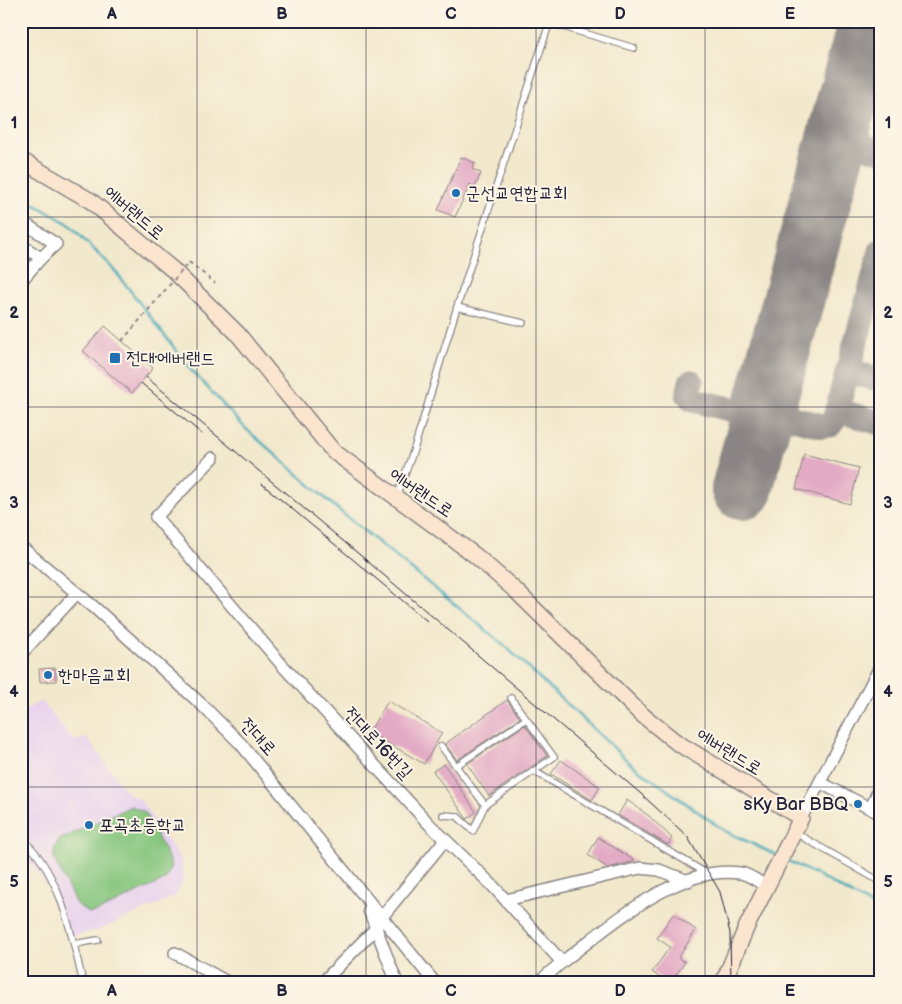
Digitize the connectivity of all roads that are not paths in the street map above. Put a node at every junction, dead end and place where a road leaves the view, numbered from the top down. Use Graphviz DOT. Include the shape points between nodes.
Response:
graph roads {
  1 [pos="550,22"];
  2 [pos="634,48"];
  3 [pos="21,160"];
  4 [pos="21,221"];
  5 [pos="21,245"];
  6 [pos="41,258"];
  7 [pos="21,281"];
  8 [pos="457,307"];
  9 [pos="523,323"];
  10 [pos="214,458"];
  11 [pos="396,499"];
  12 [pos="21,547"];
  13 [pos="77,593"];
  14 [pos="21,654"];
  15 [pos="881,665"];
  16 [pos="511,698"];
  17 [pos="526,719"];
  18 [pos="441,746"];
  19 [pos="456,766"];
  20 [pos="534,771"];
  21 [pos="821,783"];
  22 [pos="881,784"];
  23 [pos="485,805"];
  24 [pos="876,811"];
  25 [pos="443,815"];
  26 [pos="801,818"];
  27 [pos="792,836"];
  28 [pos="21,838"];
  29 [pos="445,840"];
  30 [pos="707,874"];
  31 [pos="688,881"];
  32 [pos="769,882"];
  33 [pos="881,882"];
  34 [pos="506,900"];
  35 [pos="379,923"];
  36 [pos="98,940"];
  37 [pos="74,944"];
  38 [pos="175,953"];
  39 [pos="562,962"];
  40 [pos="83,983"];
  41 [pos="229,983"];
  42 [pos="322,983"];
  43 [pos="397,983"];
  44 [pos="435,983"];
  45 [pos="538,983"];
  46 [pos="722,983"];
  1 -- 2 [label="lane"];
  1 -- 8 [label="lane"];
  3 -- 11 [label="street, 에버랜드로" via="91,201 173,270 237,333 332,451"];
  4 -- 6 [label="street" via="56,244"];
  5 -- 6 [label="street"];
  6 -- 7 [label="street"];
  8 -- 9 [label="lane"];
  8 -- 11 [label="lane"];
  10 -- 29 [label="street, 전대로16번길" via="156,518 282,665"];
  11 -- 26 [label="street, 에버랜드로" via="446,532 515,590 640,712 676,742"];
  12 -- 13 [label="street, 전대로"];
  13 -- 14 [label="street"];
  13 -- 35 [label="street, 전대로" via="202,704 241,744 357,886"];
  15 -- 21 [label="street"];
  16 -- 17 [label="lane"];
  17 -- 19 [label="lane"];
  17 -- 20 [label="lane" via="554,756"];
  18 -- 19 [label="lane"];
  19 -- 23 [label="lane"];
  20 -- 23 [label="lane"];
  20 -- 30 [label="lane"];
  21 -- 24 [label="street"];
  21 -- 26 [label="street"];
  22 -- 24 [label="street"];
  23 -- 25 [label="lane" via="473,830 458,816"];
  26 -- 27 [label="street"];
  27 -- 32 [label="street"];
  27 -- 33 [label="lane"];
  28 -- 37 [label="lane" via="33,848 56,891"];
  29 -- 34 [label="street, 전대로16번길"];
  29 -- 35 [label="street"];
  30 -- 31 [label="street"];
  30 -- 32 [label="street" via="742,873"];
  31 -- 34 [label="street" via="660,870 640,868"];
  31 -- 39 [label="street" via="672,885 641,904"];
  32 -- 46 [label="street"];
  34 -- 39 [label="street, 전대로16번길"];
  35 -- 42 [label="street"];
  35 -- 43 [label="street"];
  35 -- 44 [label="street, 전대로"];
  36 -- 37 [label="lane"];
  37 -- 40 [label="lane"];
  38 -- 41 [label="street"];
  39 -- 45 [label="street"];
}
